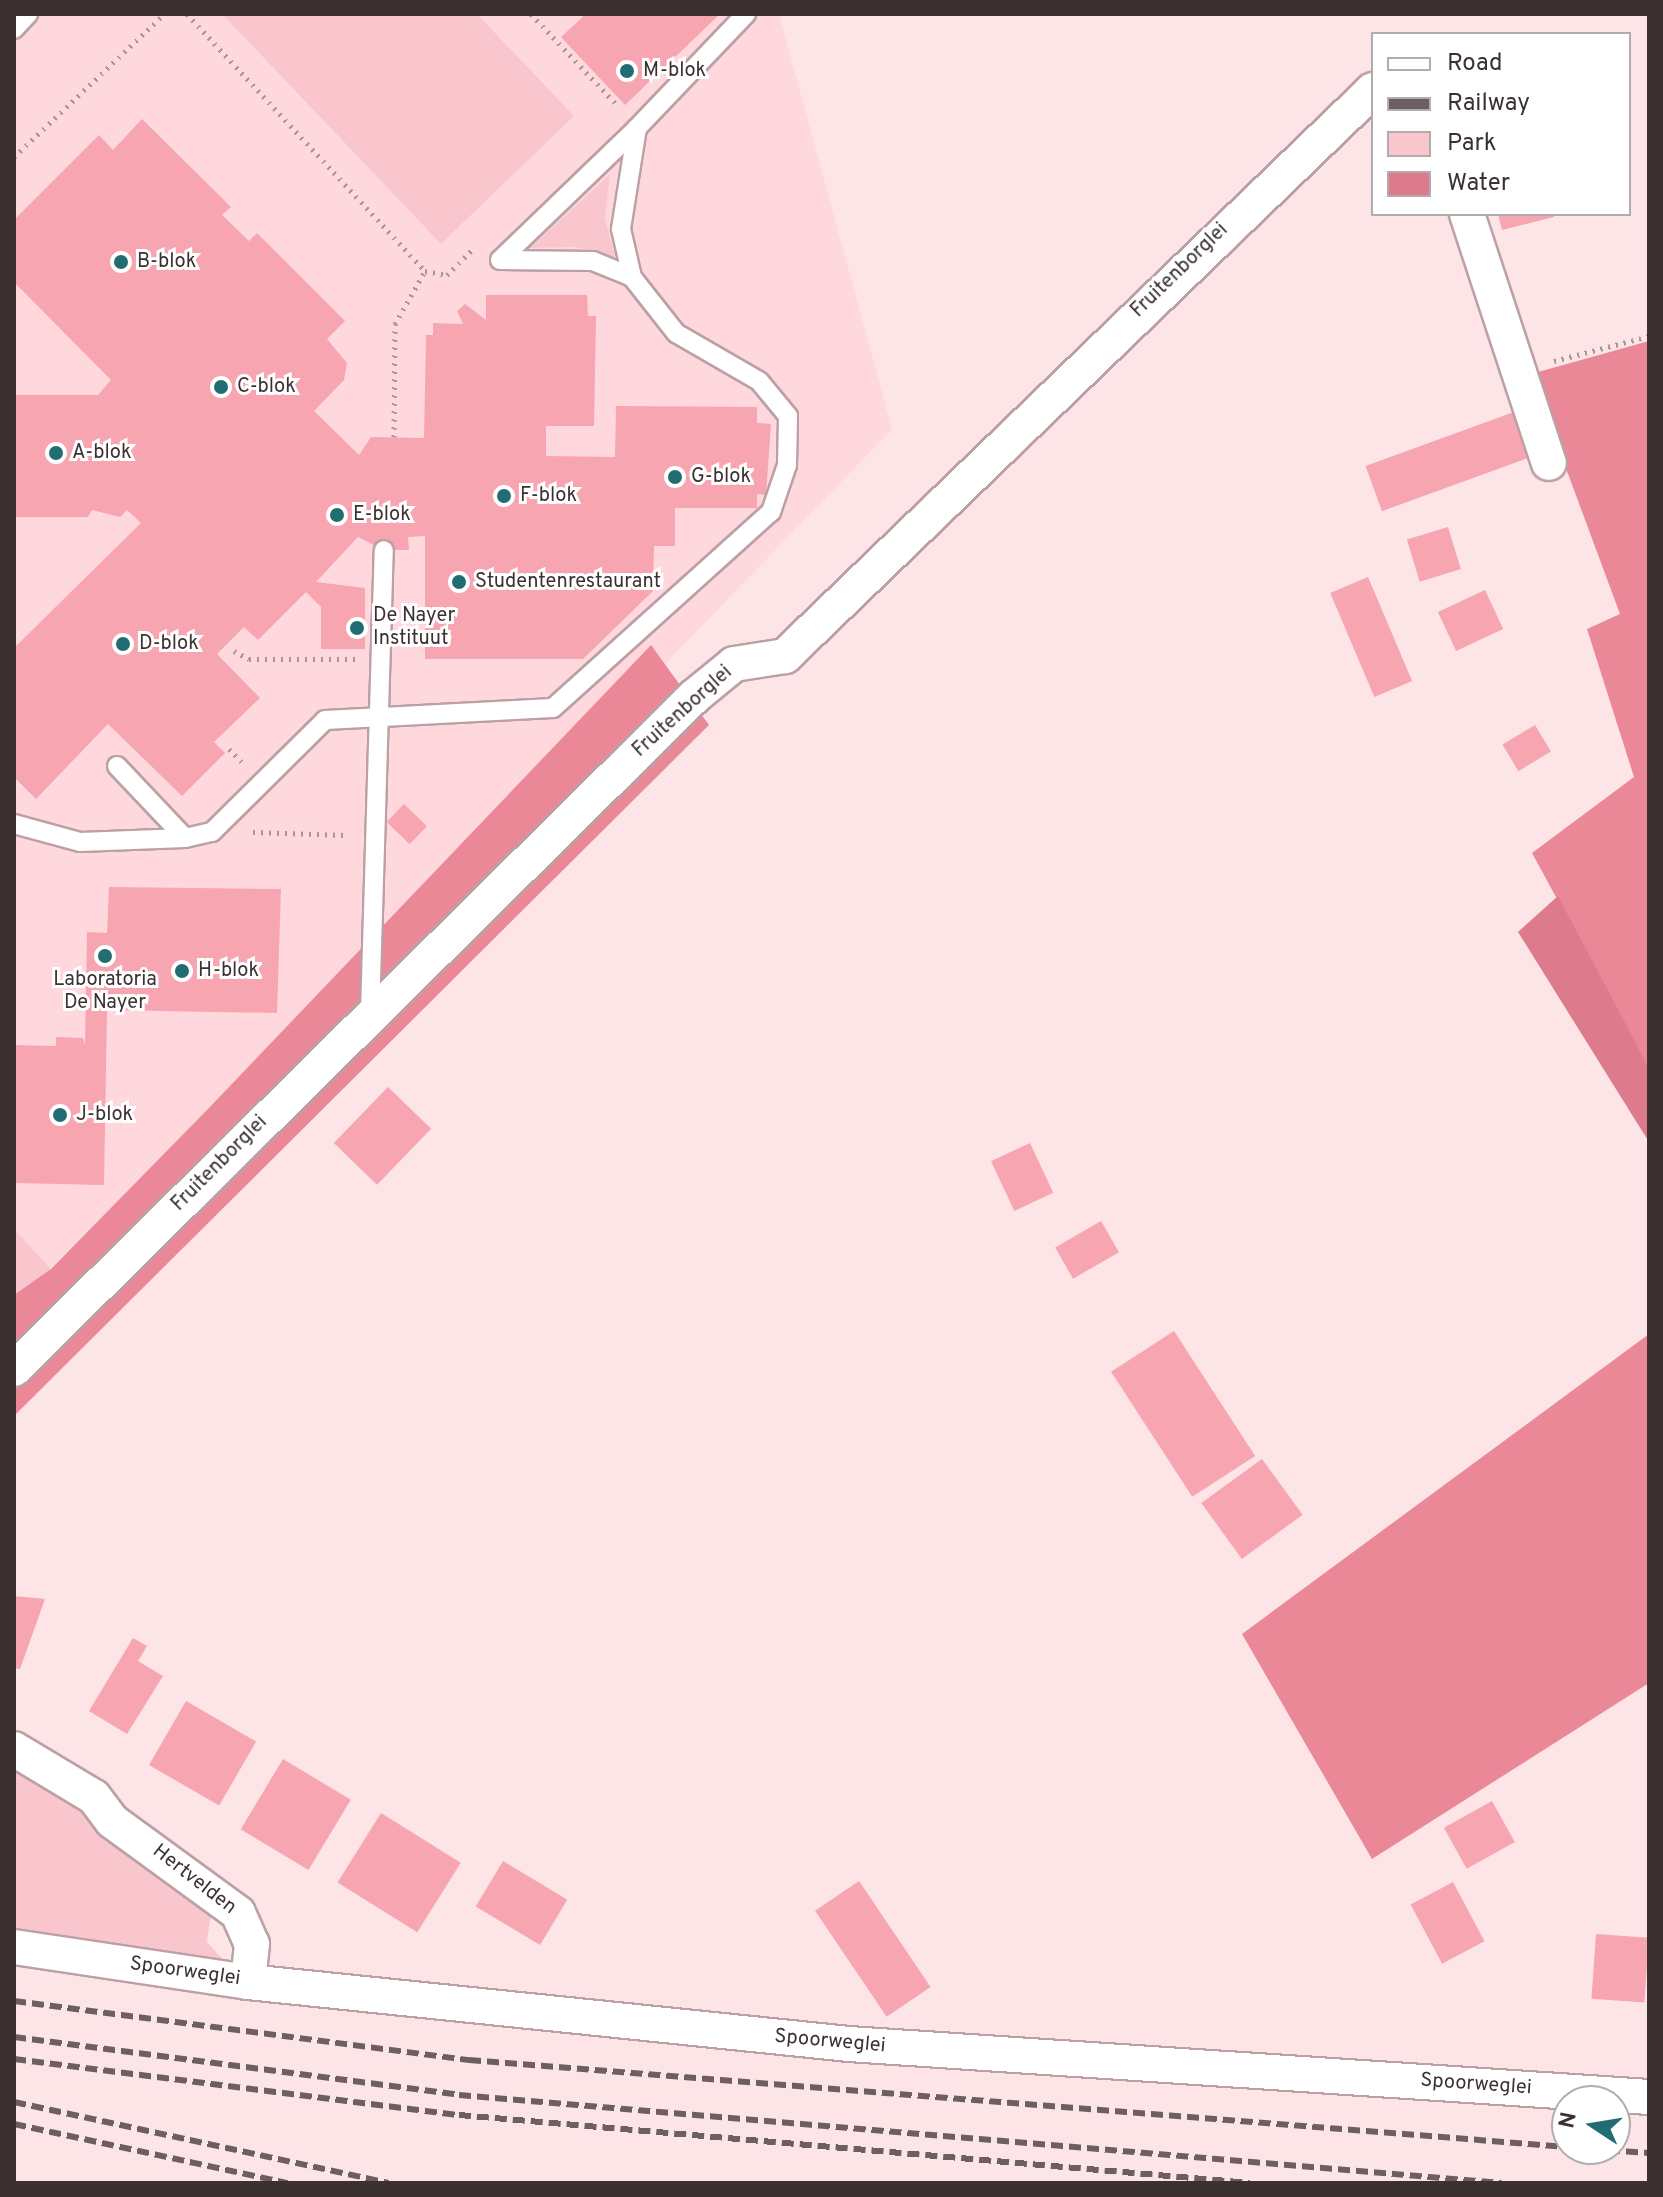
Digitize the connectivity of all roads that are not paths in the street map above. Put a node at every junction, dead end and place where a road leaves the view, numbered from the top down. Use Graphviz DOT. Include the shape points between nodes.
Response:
graph roads {
  1 [pos="28,14"];
  2 [pos="746,14"];
  3 [pos="14,29"];
  4 [pos="1371,92"];
  5 [pos="637,128"];
  6 [pos="1468,216"];
  7 [pos="632,277"];
  8 [pos="1549,463"];
  9 [pos="384,550"];
  10 [pos="378,712"];
  11 [pos="117,766"];
  12 [pos="14,824"];
  13 [pos="185,838"];
  14 [pos="370,1014"];
  15 [pos="14,1369"];
  16 [pos="14,1749"];
  17 [pos="14,1947"];
  18 [pos="248,1982"];
  19 [pos="1649,2097"];
  1 -- 3 [label="lane"];
  2 -- 5 [label="lane"];
  4 -- 14 [label="street, Fruitenborglei" via="785,656 734,664 695,696"];
  5 -- 7 [label="lane" via="622,187 621,229"];
  5 -- 7 [label="lane" via="500,260 593,261"];
  6 -- 8 [label="street"];
  7 -- 10 [label="lane" via="676,333 759,381 788,416 787,465 771,512 553,708"];
  9 -- 10 [label="lane"];
  10 -- 13 [label="lane" via="325,720 212,832"];
  10 -- 14 [label="lane"];
  11 -- 13 [label="lane"];
  12 -- 13 [label="lane" via="80,842"];
  14 -- 15 [label="street, Fruitenborglei"];
  16 -- 18 [label="street, Hertvelden" via="94,1797 112,1821 238,1913 252,1944"];
  17 -- 18 [label="street, Spoorweglei"];
  18 -- 19 [label="street, Spoorweglei" via="849,2044"];
}
